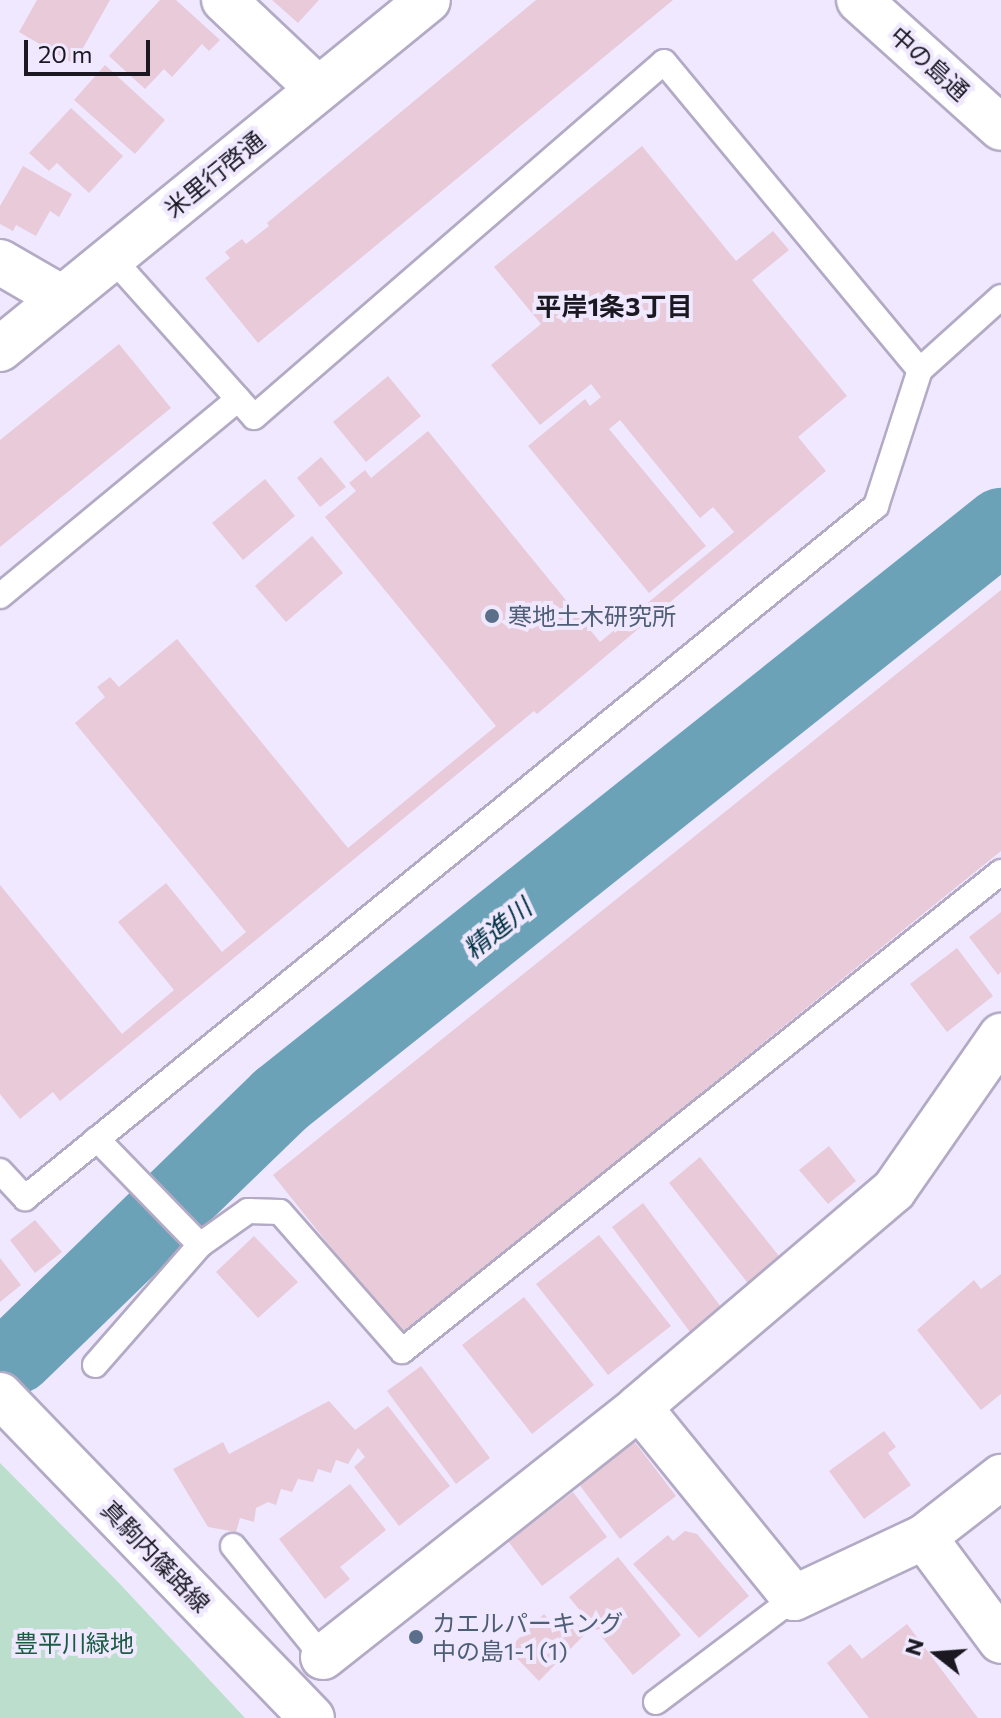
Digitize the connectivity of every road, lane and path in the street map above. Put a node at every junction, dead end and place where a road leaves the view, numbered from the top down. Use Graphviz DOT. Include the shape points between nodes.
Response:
graph roads {
  1 [pos="224,0"];
  2 [pos="428,0"];
  3 [pos="859,0"];
  4 [pos="318,89"];
  5 [pos="1001,128"];
  6 [pos="112,258"];
  7 [pos="0,262"];
  8 [pos="1001,297"];
  9 [pos="62,298"];
  10 [pos="0,349"];
  11 [pos="920,370"];
  12 [pos="238,399"];
  13 [pos="0,596"];
  14 [pos="1001,872"];
  15 [pos="999,1044"];
  16 [pos="97,1139"];
  17 [pos="0,1171"];
  18 [pos="193,1236"];
  19 [pos="95,1365"];
  20 [pos="0,1395"];
  21 [pos="639,1407"];
  22 [pos="1001,1477"];
  23 [pos="924,1537"];
  24 [pos="233,1546"];
  25 [pos="794,1598"];
  26 [pos="1001,1641"];
  27 [pos="323,1657"];
  28 [pos="656,1702"];
  29 [pos="312,1718"];
  1 -- 4 [label="street"];
  2 -- 4 [label="street, 米里行啓通"];
  3 -- 5 [label="street, 中の島通"];
  4 -- 6 [label="street, 米里行啓通"];
  6 -- 9 [label="street, 米里行啓通"];
  6 -- 12 [label="lane"];
  7 -- 9 [label="street"];
  8 -- 11 [label="lane"];
  9 -- 10 [label="street, 米里行啓通"];
  11 -- 12 [label="lane" via="664,62 254,417"];
  11 -- 16 [label="lane" via="876,506"];
  12 -- 13 [label="lane"];
  14 -- 18 [label="lane" via="402,1351 280,1212 248,1211"];
  15 -- 21 [label="street" via="894,1190"];
  16 -- 17 [label="lane" via="25,1198"];
  16 -- 18 [label="lane"];
  18 -- 19 [label="lane"];
  20 -- 29 [label="street, 真駒内篠路線"];
  21 -- 25 [label="street"];
  21 -- 27 [label="street"];
  22 -- 23 [label="street"];
  23 -- 25 [label="street"];
  23 -- 26 [label="street"];
  24 -- 27 [label="lane"];
  25 -- 28 [label="lane"];
}
